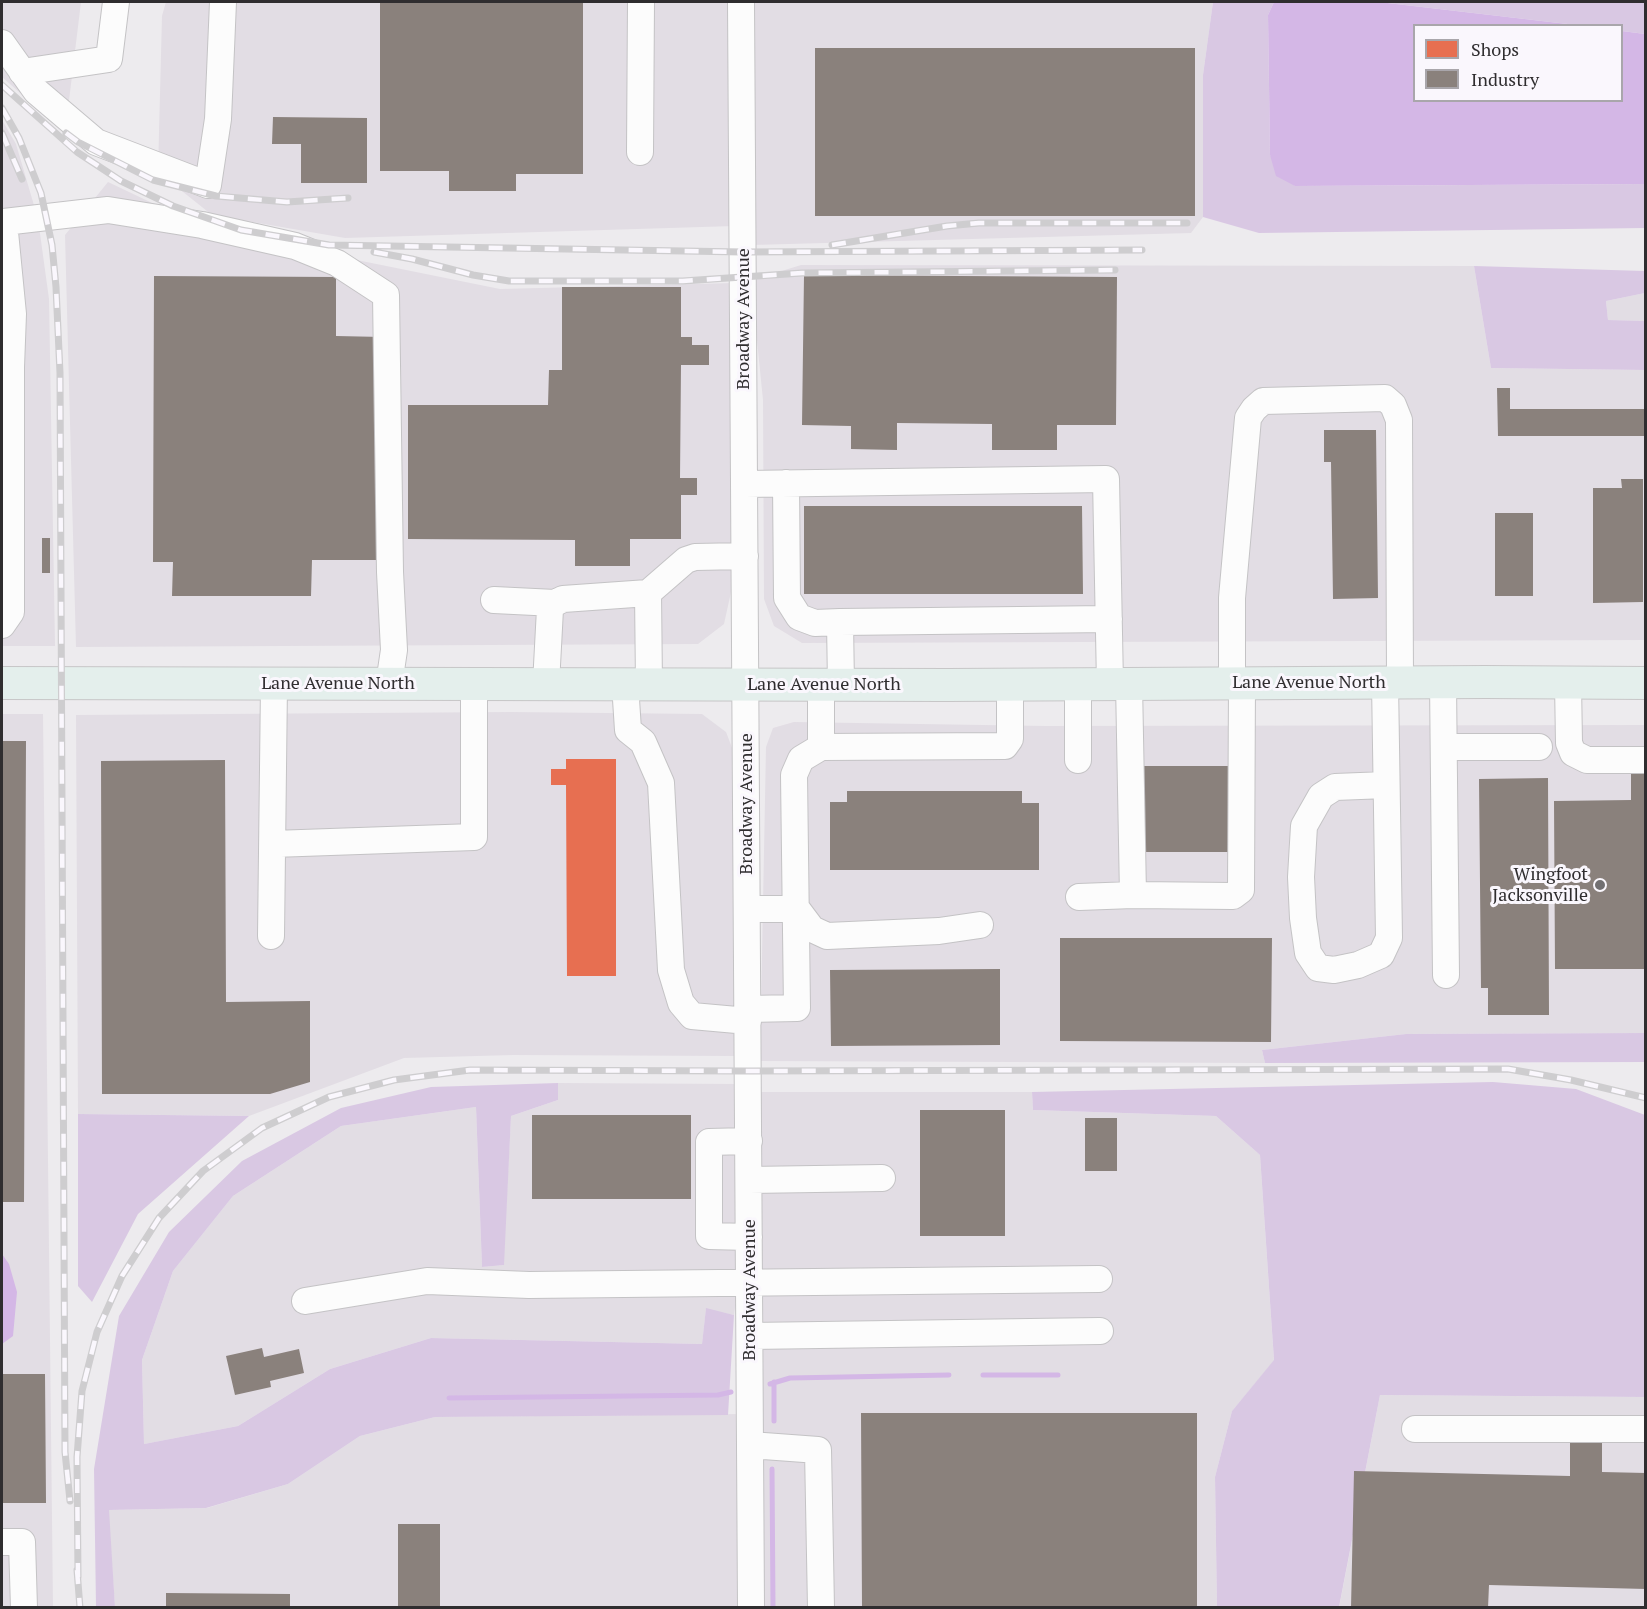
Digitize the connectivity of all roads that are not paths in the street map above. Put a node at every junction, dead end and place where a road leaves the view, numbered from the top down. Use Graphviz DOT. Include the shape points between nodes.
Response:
graph roads {
  1 [pos="116,2"];
  2 [pos="223,2"];
  3 [pos="641,2"];
  4 [pos="741,2"];
  5 [pos="2,43"];
  6 [pos="22,72"];
  7 [pos="640,152"];
  8 [pos="208,185"];
  9 [pos="3,222"];
  10 [pos="202,225"];
  11 [pos="786,483"];
  12 [pos="744,484"];
  13 [pos="746,556"];
  14 [pos="648,593"];
  15 [pos="494,600"];
  16 [pos="555,603"];
  17 [pos="1109,619"];
  18 [pos="840,622"];
  19 [pos="2,625"];
  20 [pos="1392,682"];
  21 [pos="1443,682"];
  22 [pos="2,683"];
  23 [pos="1237,683"];
  24 [pos="1568,683"];
  25 [pos="1646,683"];
  26 [pos="274,684"];
  27 [pos="389,684"];
  28 [pos="474,684"];
  29 [pos="546,684"];
  30 [pos="1010,684"];
  31 [pos="1078,684"];
  32 [pos="1120,684"];
  33 [pos="637,685"];
  34 [pos="747,685"];
  35 [pos="831,685"];
  36 [pos="821,747"];
  37 [pos="1444,747"];
  38 [pos="1539,747"];
  39 [pos="1646,759"];
  40 [pos="1078,760"];
  41 [pos="1386,785"];
  42 [pos="273,844"];
  43 [pos="1133,895"];
  44 [pos="1079,897"];
  45 [pos="748,909"];
  46 [pos="797,909"];
  47 [pos="980,926"];
  48 [pos="271,936"];
  49 [pos="1446,975"];
  50 [pos="748,1015"];
  51 [pos="749,1141"];
  52 [pos="882,1178"];
  53 [pos="749,1180"];
  54 [pos="749,1237"];
  55 [pos="1099,1279"];
  56 [pos="749,1283"];
  57 [pos="304,1301"];
  58 [pos="1100,1331"];
  59 [pos="750,1336"];
  60 [pos="1415,1429"];
  61 [pos="1646,1429"];
  62 [pos="750,1444"];
  63 [pos="2,1542"];
  64 [pos="24,1608"];
  65 [pos="751,1608"];
  66 [pos="821,1608"];
  1 -- 6 [label="street" via="109,59"];
  2 -- 8 [label="street" via="218,119"];
  3 -- 7 [label="street"];
  4 -- 12 [label="street, Broadway Avenue"];
  5 -- 6 [label="street"];
  6 -- 8 [label="street" via="36,91 96,142"];
  8 -- 10 [label="street"];
  9 -- 10 [label="street" via="108,210"];
  9 -- 19 [label="street" via="13,314 11,612"];
  10 -- 27 [label="street" via="295,246 338,263 386,295 394,650"];
  11 -- 12 [label="street"];
  11 -- 17 [label="street" via="1107,479"];
  11 -- 18 [label="street" via="787,598 799,616 815,623"];
  12 -- 13 [label="street, Broadway Avenue"];
  13 -- 14 [label="street" via="686,560"];
  13 -- 34 [label="street, Broadway Avenue"];
  14 -- 16 [label="street" via="563,598"];
  14 -- 33 [label="street"];
  15 -- 16 [label="street"];
  16 -- 29 [label="street" via="550,609"];
  17 -- 18 [label="street"];
  17 -- 32 [label="street"];
  18 -- 35 [label="street"];
  20 -- 21 [label="main road, Lane Avenue North"];
  20 -- 23 [label="main road, Lane Avenue North"];
  20 -- 23 [label="street" via="1399,420 1394,405 1385,398 1263,401 1248,418 1232,598"];
  20 -- 41 [label="street"];
  21 -- 24 [label="main road, Lane Avenue North"];
  21 -- 37 [label="street"];
  22 -- 26 [label="main road, Lane Avenue North"];
  23 -- 32 [label="main road, Lane Avenue North"];
  23 -- 43 [label="street" via="1240,890 1233,896"];
  24 -- 25 [label="main road, Lane Avenue North"];
  24 -- 39 [label="street" via="1569,743 1573,753 1587,760"];
  26 -- 27 [label="main road, Lane Avenue North"];
  26 -- 42 [label="street"];
  27 -- 28 [label="main road, Lane Avenue North"];
  28 -- 29 [label="main road, Lane Avenue North"];
  28 -- 42 [label="street" via="474,837"];
  29 -- 33 [label="main road, Lane Avenue North"];
  30 -- 31 [label="main road, Lane Avenue North"];
  30 -- 35 [label="main road, Lane Avenue North"];
  30 -- 36 [label="street" via="1010,739 1005,746"];
  31 -- 32 [label="main road, Lane Avenue North"];
  31 -- 40 [label="street"];
  32 -- 43 [label="street"];
  33 -- 34 [label="main road, Lane Avenue North"];
  33 -- 50 [label="street" via="628,730 643,742 661,783 671,970 681,1003 692,1016"];
  34 -- 35 [label="main road, Lane Avenue North"];
  34 -- 45 [label="street, Broadway Avenue"];
  35 -- 36 [label="street"];
  36 -- 46 [label="street" via="801,759 795,775"];
  37 -- 38 [label="street"];
  37 -- 49 [label="street"];
  41 -- 41 [label="street" via="1389,938 1381,955 1358,965 1334,970 1318,968 1308,953 1303,918 1304,826 1321,796 1335,787"];
  42 -- 48 [label="street"];
  43 -- 44 [label="street"];
  45 -- 46 [label="street"];
  45 -- 50 [label="street, Broadway Avenue"];
  46 -- 47 [label="street" via="812,929 827,936"];
  46 -- 50 [label="street" via="797,1008"];
  50 -- 51 [label="street, Broadway Avenue"];
  51 -- 53 [label="street, Broadway Avenue"];
  51 -- 54 [label="street" via="709,1142 709,1236"];
  52 -- 53 [label="street"];
  53 -- 54 [label="street, Broadway Avenue"];
  54 -- 56 [label="street, Broadway Avenue"];
  55 -- 56 [label="street"];
  56 -- 57 [label="street" via="528,1285 427,1281"];
  56 -- 59 [label="street, Broadway Avenue"];
  58 -- 59 [label="street"];
  59 -- 62 [label="street, Broadway Avenue"];
  60 -- 61 [label="street"];
  62 -- 65 [label="street, Broadway Avenue"];
  62 -- 66 [label="street" via="818,1450"];
  63 -- 64 [label="street" via="22,1542"];
}
